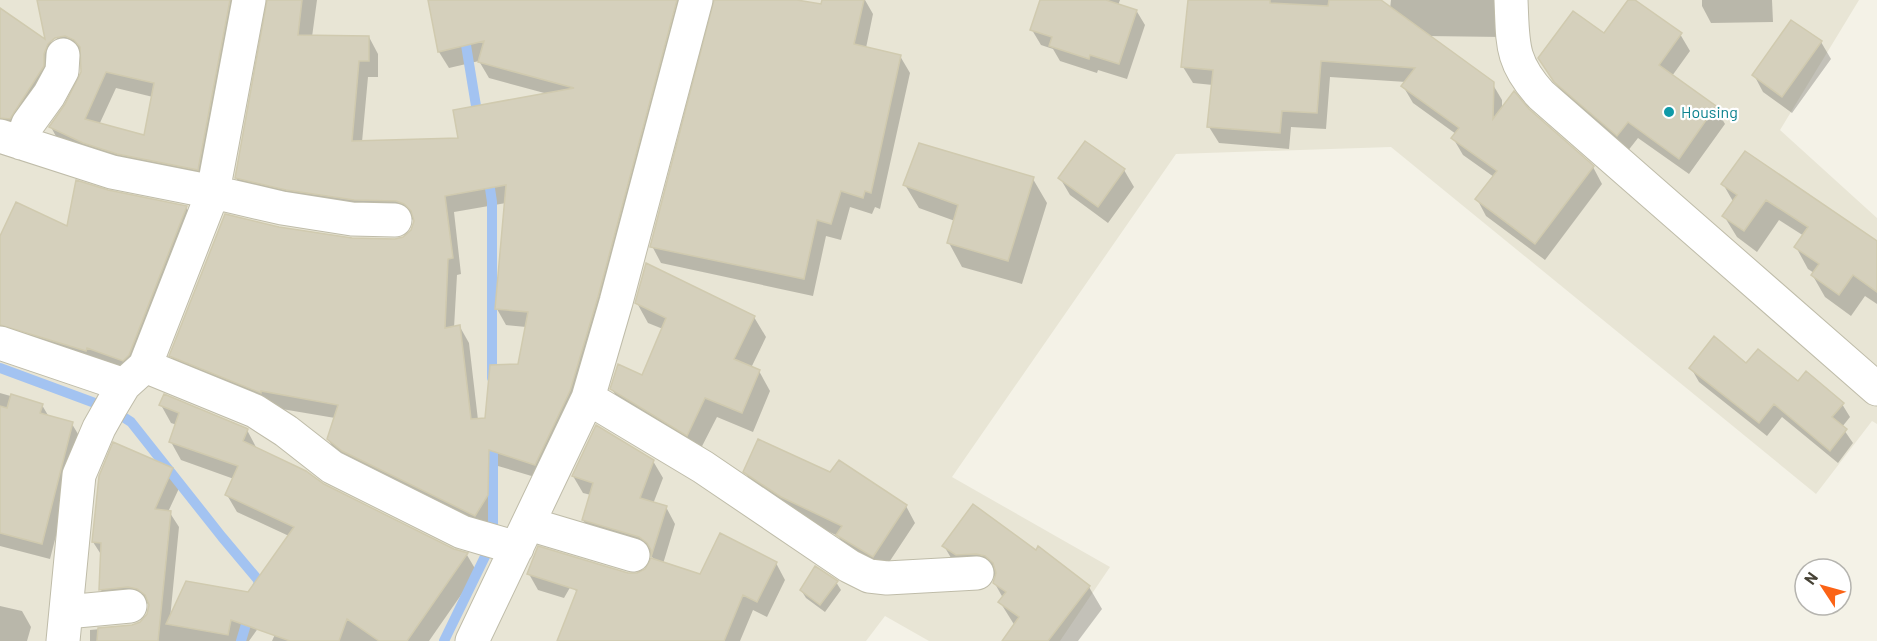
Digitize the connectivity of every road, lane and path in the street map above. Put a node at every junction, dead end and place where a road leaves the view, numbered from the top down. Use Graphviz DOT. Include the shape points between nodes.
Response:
graph roads {
  1 [pos="249,0"];
  2 [pos="696,0"];
  3 [pos="1511,0"];
  4 [pos="63,55"];
  5 [pos="11,140"];
  6 [pos="213,192"];
  7 [pos="395,219"];
  8 [pos="0,343"];
  9 [pos="1877,389"];
  10 [pos="120,396"];
  11 [pos="588,398"];
  12 [pos="515,538"];
  13 [pos="633,555"];
  14 [pos="977,573"];
  15 [pos="130,606"];
  16 [pos="64,626"];
  17 [pos="472,641"];
  1 -- 6 [label="street"];
  2 -- 11 [label="street"];
  3 -- 9 [label="street" via="1516,60 1540,95"];
  4 -- 5 [label="street" via="62,71 50,95"];
  5 -- 6 [label="street" via="112,172"];
  6 -- 7 [label="street" via="319,215"];
  6 -- 10 [label="street"];
  8 -- 10 [label="street"];
  10 -- 12 [label="street" via="255,411 332,466 462,532"];
  10 -- 16 [label="street" via="79,475"];
  11 -- 12 [label="street"];
  11 -- 14 [label="street" via="703,467 869,576"];
  12 -- 13 [label="street"];
  12 -- 17 [label="street"];
  15 -- 16 [label="street"];
}
